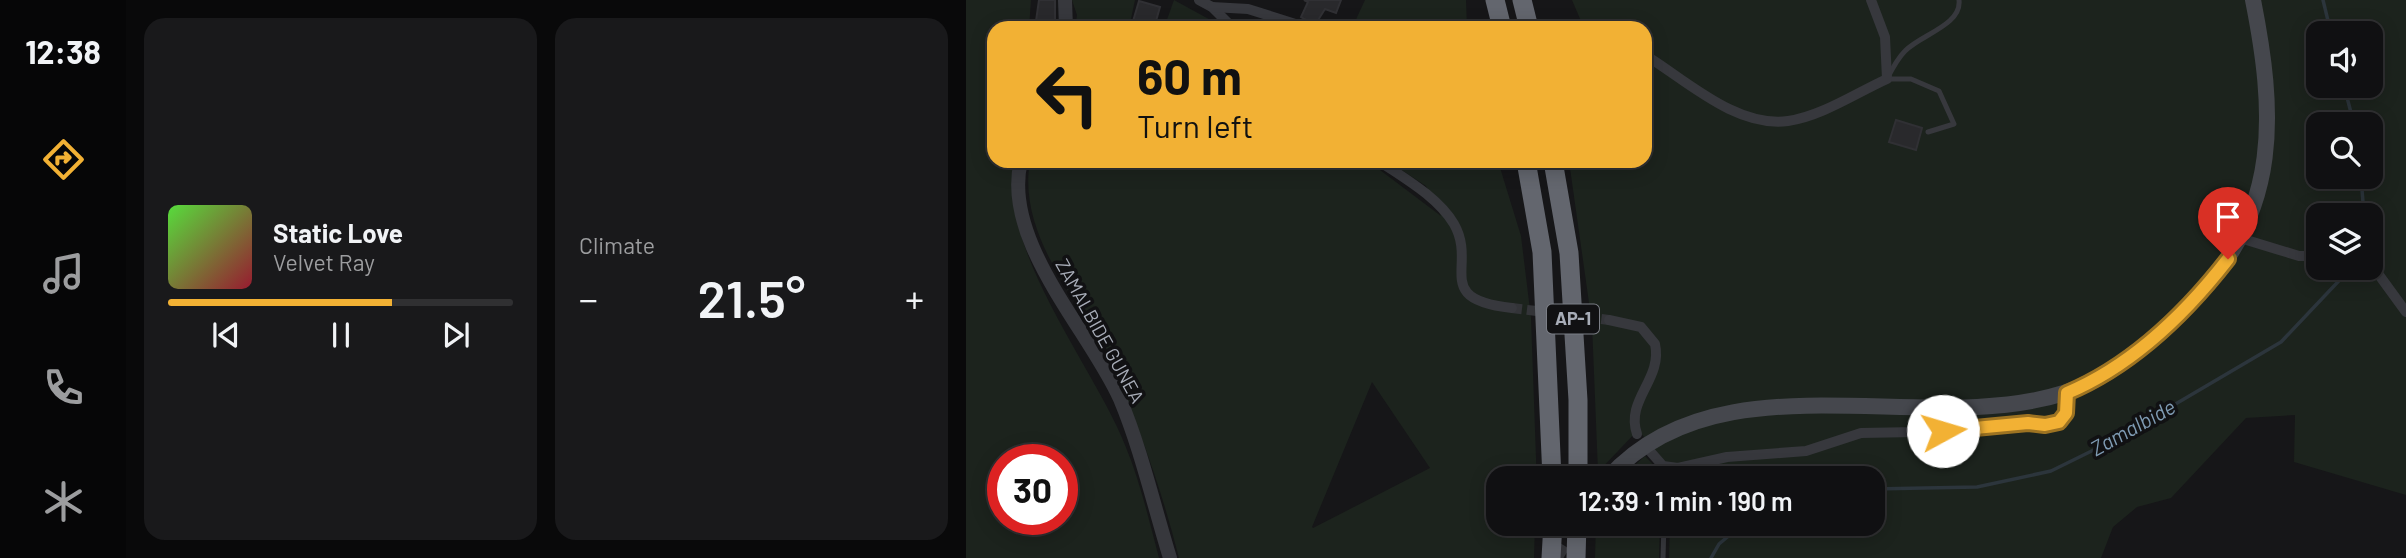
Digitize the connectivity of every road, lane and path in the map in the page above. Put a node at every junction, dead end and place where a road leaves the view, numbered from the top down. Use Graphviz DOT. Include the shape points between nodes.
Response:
graph roads {
  1 [pos="1065,0"];
  2 [pos="1199,0"];
  3 [pos="1495,0"];
  4 [pos="1522,0"];
  5 [pos="1871,0"];
  6 [pos="1959,0"];
  7 [pos="2253,0"];
  8 [pos="1212,6"];
  9 [pos="1066,21"];
  10 [pos="1226,21"];
  11 [pos="1286,21"];
  12 [pos="1500,21"];
  13 [pos="1527,21"];
  14 [pos="1652,59"];
  15 [pos="1887,79"];
  16 [pos="1928,132"];
  17 [pos="1021,168"];
  18 [pos="1390,168"];
  19 [pos="1527,168"];
  20 [pos="1554,168"];
  21 [pos="2240,238"];
  22 [pos="2306,256"];
  23 [pos="2383,280"];
  24 [pos="1512,308"];
  25 [pos="2406,312"];
  26 [pos="1609,320"];
  27 [pos="2067,393"];
  28 [pos="1637,434"];
  29 [pos="1649,450"];
  30 [pos="1551,466"];
  31 [pos="1578,466"];
  32 [pos="1621,466"];
  33 [pos="1552,536"];
  34 [pos="1577,536"];
  35 [pos="1664,536"];
  36 [pos="1170,558"];
  37 [pos="1551,558"];
  38 [pos="1576,558"];
  39 [pos="1663,558"];
  1 -- 9 [label="street"];
  2 -- 8 [label="street"];
  3 -- 12 [label="highway"];
  4 -- 13 [label="highway"];
  5 -- 15 [label="street" via="1885,37"];
  6 -- 15 [label="lane" via="1951,20 1906,50"];
  7 -- 21 [label="main road" via="2267,79 2269,135 2259,188"];
  8 -- 10 [label="street"];
  8 -- 11 [label="street" via="1248,9"];
  14 -- 15 [label="street" via="1738,113 1773,121 1802,117"];
  15 -- 16 [label="lane" via="1911,79 1939,91 1954,124"];
  17 -- 36 [label="street, ZAMALBIDE GUNEA" via="1019,191 1035,251 1119,399"];
  18 -- 24 [label="street" via="1450,218 1459,241 1460,280 1471,296 1489,306"];
  19 -- 30 [label="highway, AP-1" via="1542,252"];
  20 -- 31 [label="highway, AP-1" via="1569,253"];
  21 -- 22 [label="street"];
  21 -- 27 [label="main road" via="2205,288 2169,324 2120,363"];
  23 -- 25 [label="street"];
  26 -- 28 [label="street" via="1641,327 1655,344 1657,364 1634,415"];
  27 -- 29 [label="street" via="2066,413 2059,422 2045,425 1861,433 1807,451 1727,457 1664,469"];
  27 -- 32 [label="main road" via="2009,405 1724,413 1662,435"];
  33 -- 37 [label="highway"];
  34 -- 38 [label="highway"];
  35 -- 39 [label="lane"];
}
